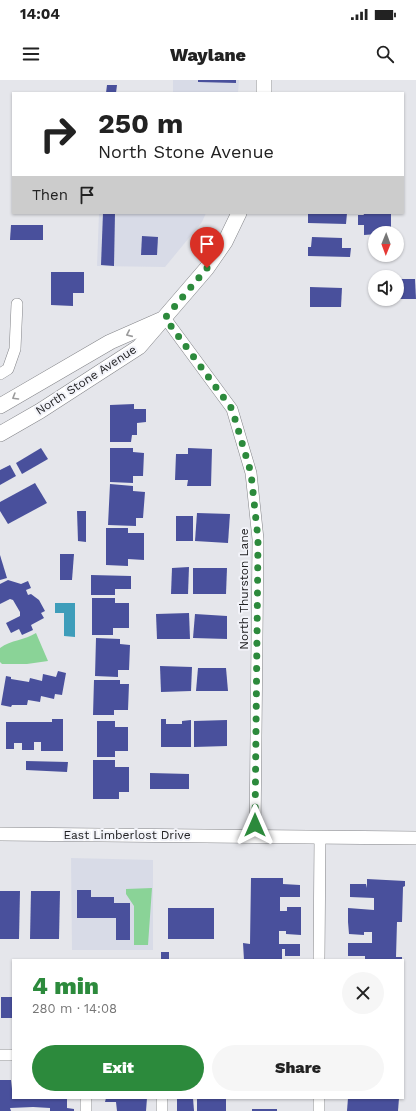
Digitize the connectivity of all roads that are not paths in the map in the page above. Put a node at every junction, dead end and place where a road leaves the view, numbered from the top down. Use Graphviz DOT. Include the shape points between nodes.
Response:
graph roads {
  1 [pos="264,80"];
  2 [pos="264,92"];
  3 [pos="238,214"];
  4 [pos="17,304"];
  5 [pos="165,318"];
  6 [pos="0,374"];
  7 [pos="0,406"];
  8 [pos="0,434"];
  9 [pos="0,834"];
  10 [pos="255,836"];
  11 [pos="320,837"];
  12 [pos="416,838"];
  13 [pos="319,959"];
  14 [pos="0,1055"];
  15 [pos="12,1055"];
  16 [pos="86,1099"];
  17 [pos="162,1099"];
  18 [pos="319,1099"];
  19 [pos="86,1111"];
  20 [pos="162,1111"];
  21 [pos="319,1111"];
  1 -- 2 [label="main road"];
  3 -- 5 [label="main road, North Stone Avenue" via="207,268"];
  4 -- 6 [label="street" via="15,349 8,370"];
  5 -- 7 [label="main road, North Stone Avenue, one-way" via="110,342"];
  5 -- 8 [label="main road, North Stone Avenue" via="139,347"];
  5 -- 10 [label="street, North Thurston Lane" via="232,409 251,473 258,539"];
  9 -- 10 [label="street, East Limberlost Drive"];
  10 -- 11 [label="street, East Limberlost Drive"];
  11 -- 12 [label="street, East Limberlost Drive"];
  11 -- 13 [label="street"];
  14 -- 15 [label="street"];
  16 -- 19 [label="street"];
  17 -- 20 [label="street"];
  18 -- 21 [label="street"];
}
